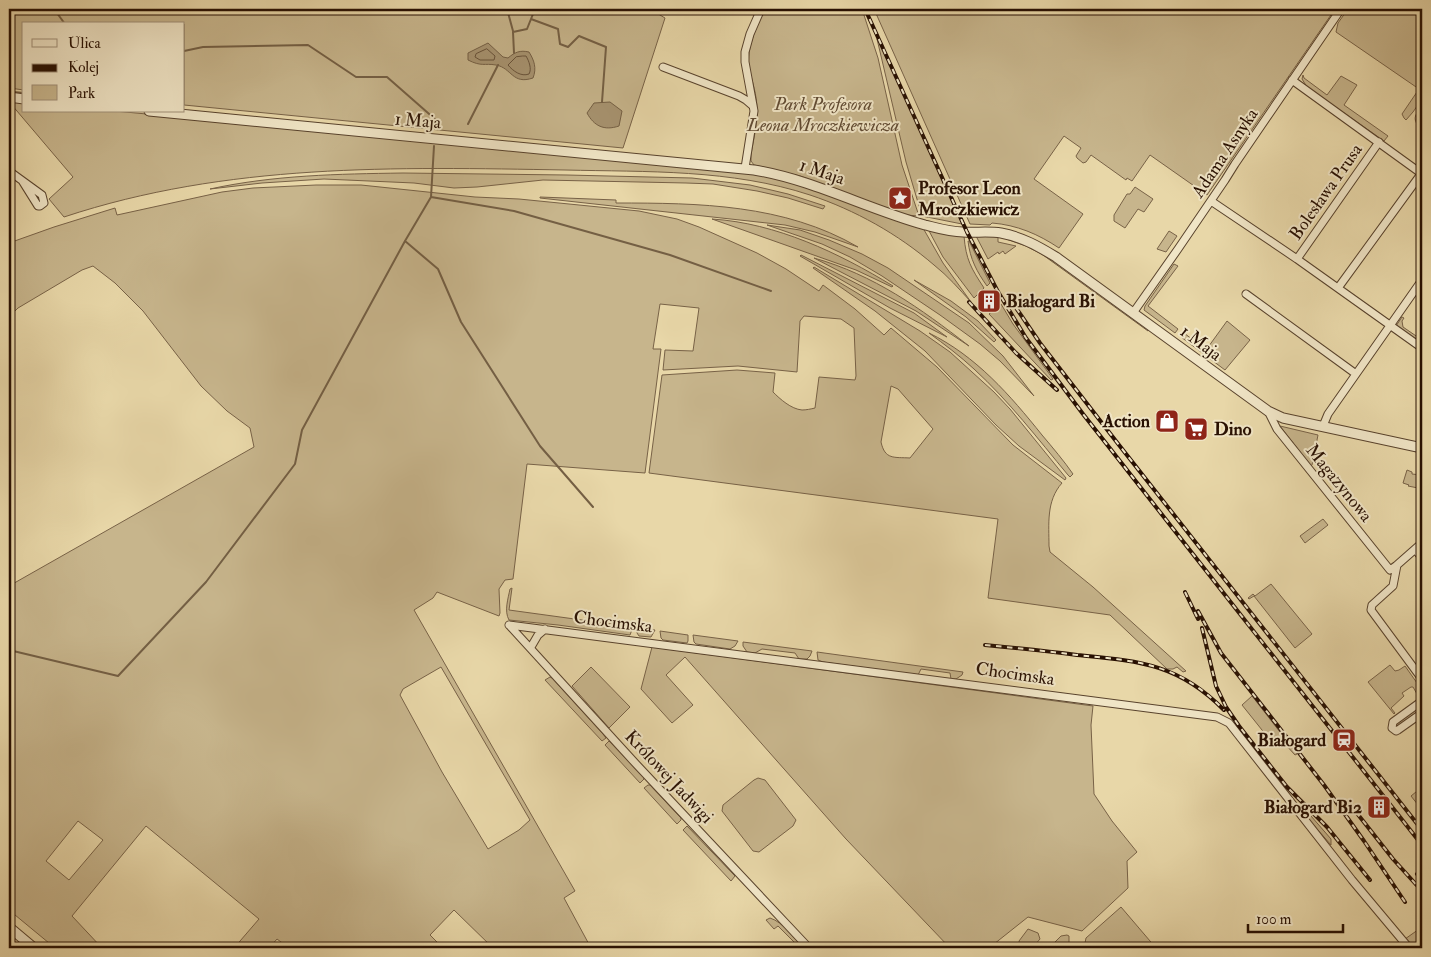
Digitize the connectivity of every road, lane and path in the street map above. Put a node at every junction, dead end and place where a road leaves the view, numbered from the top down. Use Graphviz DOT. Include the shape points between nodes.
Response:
graph roads {
  1 [pos="761,9"];
  2 [pos="1341,9"];
  3 [pos="663,67"];
  4 [pos="1292,80"];
  5 [pos="9,97"];
  6 [pos="22,99"];
  7 [pos="754,106"];
  8 [pos="159,112"];
  9 [pos="1379,142"];
  10 [pos="745,168"];
  11 [pos="9,172"];
  12 [pos="1422,174"];
  13 [pos="23,182"];
  14 [pos="1211,201"];
  15 [pos="1297,259"];
  16 [pos="1422,280"];
  17 [pos="1338,288"];
  18 [pos="1246,294"];
  19 [pos="1133,313"];
  20 [pos="1390,326"];
  21 [pos="1422,348"];
  22 [pos="1356,374"];
  23 [pos="1268,411"];
  24 [pos="1323,426"];
  25 [pos="1422,448"];
  26 [pos="1422,543"];
  27 [pos="1415,549"];
  28 [pos="1422,558"];
  29 [pos="1394,568"];
  30 [pos="509,625"];
  31 [pos="545,629"];
  32 [pos="531,648"];
  33 [pos="1422,679"];
  34 [pos="1422,701"];
  35 [pos="1422,714"];
  36 [pos="9,927"];
  37 [pos="34,948"];
  38 [pos="809,948"];
  39 [pos="1409,948"];
  1 -- 7 [label="street" via="745,52"];
  2 -- 4 [label="street, Adama Asnyka"];
  3 -- 7 [label="street" via="739,96"];
  4 -- 9 [label="street"];
  4 -- 14 [label="street, Adama Asnyka"];
  5 -- 6 [label="street"];
  7 -- 10 [label="street"];
  8 -- 10 [label="street, 1 Maja"];
  9 -- 12 [label="street"];
  9 -- 15 [label="street, Bolesława Prusa"];
  10 -- 19 [label="street, 1 Maja" via="791,178 926,225 1021,238 1056,257"];
  11 -- 13 [label="street"];
  12 -- 17 [label="street"];
  14 -- 15 [label="street"];
  14 -- 19 [label="street, Adama Asnyka"];
  15 -- 17 [label="street"];
  16 -- 20 [label="street"];
  17 -- 20 [label="street"];
  18 -- 22 [label="street"];
  19 -- 23 [label="street, 1 Maja"];
  20 -- 21 [label="street"];
  20 -- 22 [label="street"];
  22 -- 24 [label="street"];
  23 -- 24 [label="street, 1 Maja" via="1283,418"];
  23 -- 29 [label="street, Magazynowa" via="1276,427"];
  24 -- 25 [label="street, 1 Maja"];
  26 -- 27 [label="street"];
  27 -- 28 [label="street"];
  27 -- 29 [label="street"];
  29 -- 33 [label="street" via="1394,585 1372,605 1371,611"];
  30 -- 31 [label="street, Chocimska"];
  30 -- 32 [label="street, Królowej Jadwigi"];
  31 -- 32 [label="street"];
  31 -- 39 [label="street, Chocimska" via="1217,717 1228,722"];
  32 -- 38 [label="street, Królowej Jadwigi"];
  34 -- 35 [label="street" via="1393,722 1392,728 1396,731"];
  36 -- 37 [label="street"];
}
